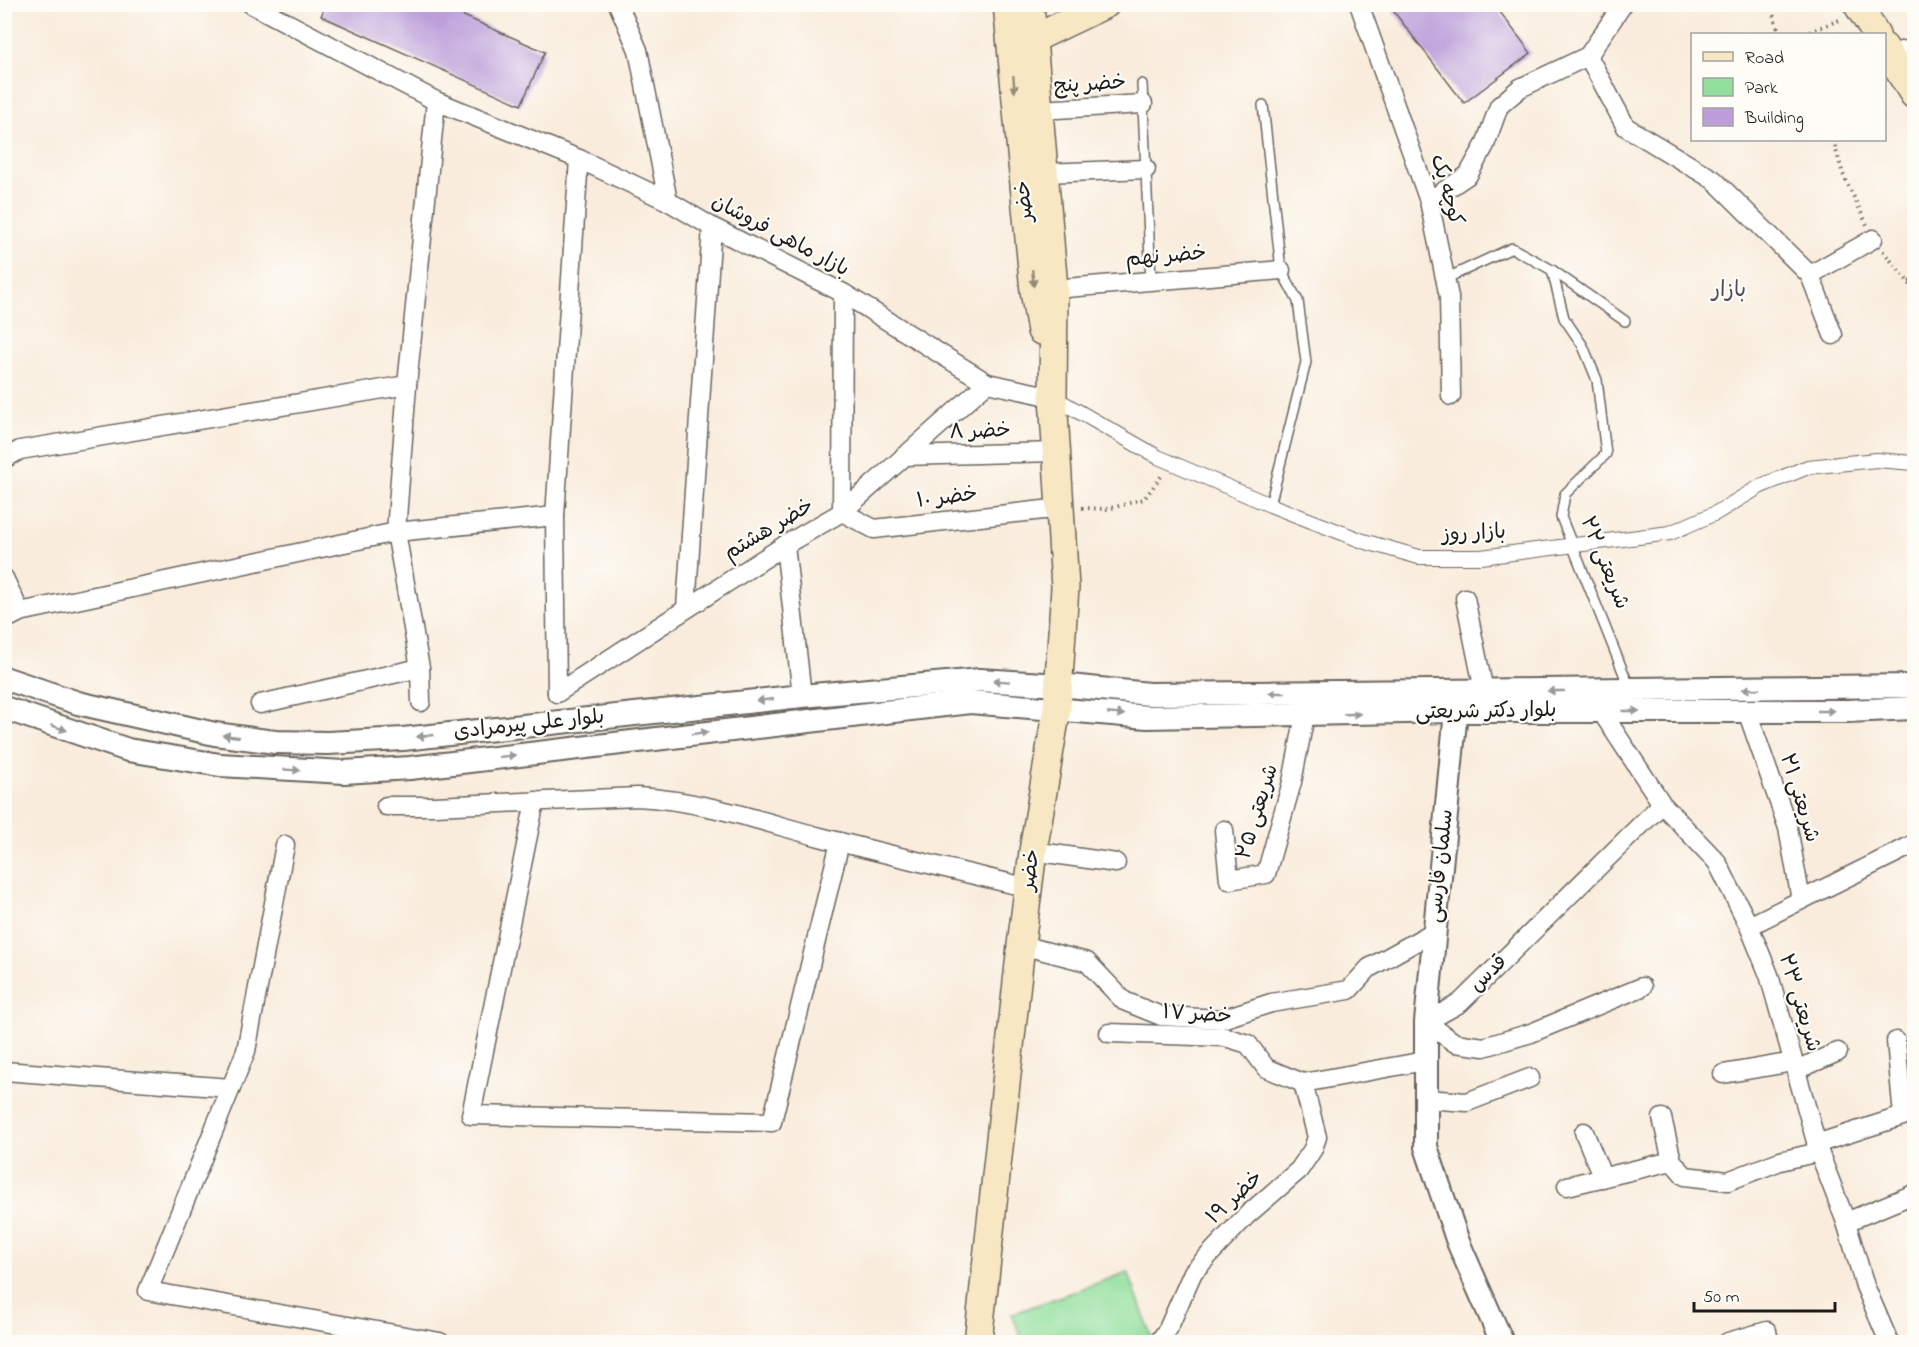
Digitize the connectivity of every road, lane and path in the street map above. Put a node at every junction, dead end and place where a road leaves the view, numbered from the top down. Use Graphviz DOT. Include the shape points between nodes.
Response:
graph roads {
  1 [pos="252,4"];
  2 [pos="618,4"];
  3 [pos="1007,4"];
  4 [pos="1030,4"];
  5 [pos="1106,4"];
  6 [pos="1359,4"];
  7 [pos="1623,4"];
  8 [pos="1769,4"];
  9 [pos="1859,8"];
  10 [pos="1779,33"];
  11 [pos="1806,33"];
  12 [pos="1875,33"];
  13 [pos="1021,40"];
  14 [pos="1886,45"];
  15 [pos="1914,48"];
  16 [pos="1886,50"];
  17 [pos="1588,56"];
  18 [pos="1142,84"];
  19 [pos="1914,95"];
  20 [pos="436,101"];
  21 [pos="1143,104"];
  22 [pos="1263,105"];
  23 [pos="1039,110"];
  24 [pos="1833,141"];
  25 [pos="579,159"];
  26 [pos="1146,169"];
  27 [pos="1044,173"];
  28 [pos="668,201"];
  29 [pos="1430,201"];
  30 [pos="712,226"];
  31 [pos="1873,239"];
  32 [pos="1281,270"];
  33 [pos="1552,270"];
  34 [pos="1810,275"];
  35 [pos="1445,279"];
  36 [pos="1914,280"];
  37 [pos="1151,281"];
  38 [pos="1909,282"];
  39 [pos="1054,289"];
  40 [pos="1914,289"];
  41 [pos="843,293"];
  42 [pos="1625,321"];
  43 [pos="1833,335"];
  44 [pos="987,383"];
  45 [pos="407,385"];
  46 [pos="1451,396"];
  47 [pos="1053,397"];
  48 [pos="1057,452"];
  49 [pos="904,456"];
  50 [pos="4,459"];
  51 [pos="1171,462"];
  52 [pos="1914,463"];
  53 [pos="1270,505"];
  54 [pos="1061,508"];
  55 [pos="842,512"];
  56 [pos="555,516"];
  57 [pos="396,532"];
  58 [pos="785,545"];
  59 [pos="1572,545"];
  60 [pos="4,578"];
  61 [pos="1465,598"];
  62 [pos="686,608"];
  63 [pos="12,616"];
  64 [pos="420,668"];
  65 [pos="4,678"];
  66 [pos="1914,686"];
  67 [pos="1631,690"];
  68 [pos="1484,691"];
  69 [pos="1149,694"];
  70 [pos="802,696"];
  71 [pos="1059,697"];
  72 [pos="421,702"];
  73 [pos="260,705"];
  74 [pos="4,708"];
  75 [pos="1914,708"];
  76 [pos="1456,711"];
  77 [pos="1601,711"];
  78 [pos="1747,711"];
  79 [pos="1305,715"];
  80 [pos="1147,717"];
  81 [pos="804,721"];
  82 [pos="535,801"];
  83 [pos="1662,804"];
  84 [pos="386,806"];
  85 [pos="1224,830"];
  86 [pos="840,842"];
  87 [pos="1914,844"];
  88 [pos="285,845"];
  89 [pos="1033,851"];
  90 [pos="1116,863"];
  91 [pos="1029,888"];
  92 [pos="1801,900"];
  93 [pos="1749,926"];
  94 [pos="1435,931"];
  95 [pos="1022,945"];
  96 [pos="1642,987"];
  97 [pos="1426,1022"];
  98 [pos="1109,1033"];
  99 [pos="1896,1041"];
  100 [pos="1838,1052"];
  101 [pos="1425,1061"];
  102 [pos="1794,1066"];
  103 [pos="4,1071"];
  104 [pos="1723,1074"];
  105 [pos="1530,1078"];
  106 [pos="1303,1083"];
  107 [pos="231,1088"];
  108 [pos="1426,1099"];
  109 [pos="1662,1118"];
  110 [pos="1584,1132"];
  111 [pos="1818,1148"];
  112 [pos="1672,1161"];
  113 [pos="1603,1178"];
  114 [pos="1567,1186"];
  115 [pos="1914,1194"];
  116 [pos="1846,1222"];
  117 [pos="440,1342"];
  118 [pos="979,1342"];
  119 [pos="1159,1342"];
  120 [pos="1502,1342"];
  121 [pos="1728,1342"];
  122 [pos="1769,1342"];
  123 [pos="1889,1342"];
  1 -- 20 [label="street, بازار ماهی فروشان"];
  2 -- 28 [label="street" via="638,50"];
  3 -- 13 [label="main road, خضر"];
  4 -- 13 [label="main road, خضر"];
  5 -- 13 [label="main road"];
  6 -- 29 [label="street, کوچه یک"];
  7 -- 17 [label="street"];
  8 -- 10 [label="path"];
  9 -- 11 [label="path"];
  9 -- 12 [label="main road"];
  13 -- 23 [label="main road, خضر"];
  13 -- 47 [label="main road, خضر, one-way" via="1034,291"];
  14 -- 15 [label="street"];
  16 -- 19 [label="main road"];
  17 -- 29 [label="street" via="1520,88 1499,106 1468,176"];
  17 -- 34 [label="street" via="1626,127 1714,180"];
  18 -- 21 [label="lane"];
  20 -- 25 [label="street, بازار ماهی فروشان"];
  20 -- 45 [label="street"];
  21 -- 23 [label="street, خضر پنج"];
  21 -- 26 [label="lane"];
  22 -- 32 [label="lane"];
  23 -- 27 [label="main road, خضر"];
  24 -- 31 [label="path" via="1843,174"];
  25 -- 28 [label="street, بازار ماهی فروشان"];
  25 -- 56 [label="street"];
  26 -- 27 [label="street"];
  26 -- 37 [label="lane"];
  27 -- 39 [label="main road, خضر"];
  28 -- 30 [label="street, بازار ماهی فروشان"];
  29 -- 35 [label="street, کوچه یک"];
  30 -- 41 [label="street, بازار ماهی فروشان"];
  30 -- 62 [label="street"];
  31 -- 34 [label="street"];
  31 -- 38 [label="path"];
  32 -- 37 [label="street, خضر نهم"];
  32 -- 53 [label="lane" via="1298,301 1306,362"];
  33 -- 35 [label="lane" via="1512,248"];
  33 -- 42 [label="lane"];
  33 -- 59 [label="lane, شریعتی ۲۲" via="1564,318 1583,346 1597,380 1606,454 1565,494 1561,517"];
  34 -- 43 [label="street"];
  35 -- 46 [label="street, کوچه یک" via="1449,297"];
  36 -- 38 [label="path"];
  37 -- 39 [label="street, خضر نهم"];
  38 -- 40 [label="path"];
  39 -- 47 [label="main road, خضر"];
  41 -- 44 [label="street, بازار ماهی فروشان"];
  41 -- 55 [label="street"];
  44 -- 47 [label="street, بازار ماهی فروشان"];
  44 -- 49 [label="street, خضر هشتم"];
  45 -- 50 [label="street" via="20,450"];
  45 -- 57 [label="street"];
  47 -- 48 [label="main road, خضر"];
  47 -- 51 [label="street, بازار روز"];
  48 -- 49 [label="street, خضر ۸"];
  48 -- 54 [label="main road, خضر"];
  49 -- 55 [label="street, خضر هشتم"];
  51 -- 53 [label="street, بازار روز"];
  51 -- 54 [label="path" via="1144,499 1108,509"];
  52 -- 59 [label="street, بازار روز" via="1876,460 1808,467 1761,486 1716,513 1670,533"];
  53 -- 59 [label="street, بازار روز" via="1363,541 1419,557 1481,557"];
  54 -- 55 [label="street, خضر ۱۰" via="874,529"];
  54 -- 71 [label="main road, خضر" via="1065,587"];
  55 -- 58 [label="street, خضر هشتم"];
  56 -- 57 [label="street"];
  56 -- 62 [label="street, خضر هشتم" via="557,693"];
  57 -- 63 [label="street"];
  57 -- 64 [label="street"];
  58 -- 62 [label="street, خضر هشتم"];
  58 -- 70 [label="street"];
  59 -- 67 [label="lane, شریعتی ۲۲"];
  60 -- 63 [label="street"];
  61 -- 68 [label="street"];
  64 -- 72 [label="street"];
  64 -- 73 [label="street"];
  70 -- 65 [label="street, بلوار علی پیرمرادی, one-way" via="403,739 275,742 215,734 78,703"];
  66 -- 67 [label="street, بلوار دکتر شریعتی, one-way"];
  67 -- 68 [label="street, بلوار دکتر شریعتی, one-way"];
  68 -- 69 [label="street, بلوار دکتر شریعتی, one-way"];
  69 -- 71 [label="street, بلوار دکتر شریعتی"];
  69 -- 80 [label="street"];
  71 -- 70 [label="street, بلوار علی پیرمرادی, one-way" via="980,680"];
  70 -- 81 [label="street"];
  71 -- 80 [label="street, بلوار دکتر شریعتی, one-way"];
  71 -- 81 [label="street, بلوار علی پیرمرادی" via="970,702"];
  71 -- 89 [label="main road, خضر"];
  74 -- 81 [label="street, بلوار علی پیرمرادی, one-way" via="128,750 220,765 344,772 410,768"];
  78 -- 75 [label="street, بلوار دکتر شریعتی, one-way"];
  76 -- 77 [label="street, بلوار دکتر شریعتی"];
  79 -- 76 [label="street, بلوار دکتر شریعتی, one-way"];
  76 -- 94 [label="street, سلمان فارسی"];
  77 -- 78 [label="street, بلوار دکتر شریعتی, one-way"];
  77 -- 83 [label="street, شریعتی ۲۳"];
  78 -- 92 [label="street, شریعتی ۲۱" via="1788,828"];
  79 -- 80 [label="street, بلوار دکتر شریعتی"];
  79 -- 85 [label="street, شریعتی ۲۵" via="1292,782 1266,874 1229,880"];
  82 -- 84 [label="street"];
  82 -- 86 [label="street" via="669,799"];
  82 -- 86 [label="street" via="471,1114 772,1122"];
  83 -- 93 [label="street, شریعتی ۲۳" via="1717,862"];
  83 -- 97 [label="street, قدس" via="1460,1003"];
  86 -- 91 [label="street"];
  87 -- 92 [label="street"];
  88 -- 107 [label="street" via="246,1051"];
  89 -- 90 [label="street"];
  89 -- 91 [label="main road, خضر"];
  91 -- 95 [label="main road, خضر"];
  92 -- 93 [label="street"];
  93 -- 102 [label="street, شریعتی ۲۳" via="1768,975"];
  94 -- 95 [label="street" via="1369,968 1349,990 1271,1003 1222,1019 1161,1016 1124,1001 1088,962"];
  94 -- 97 [label="street, سلمان فارسی"];
  95 -- 118 [label="main road, خضر"];
  96 -- 97 [label="street" via="1531,1034 1484,1047 1455,1043"];
  97 -- 101 [label="street"];
  98 -- 106 [label="street, خضر ۱۷" via="1225,1036 1248,1044 1266,1068"];
  99 -- 111 [label="street" via="1903,1116"];
  100 -- 102 [label="street"];
  101 -- 106 [label="street"];
  101 -- 108 [label="street"];
  102 -- 104 [label="street"];
  102 -- 111 [label="street, شریعتی ۲۳"];
  103 -- 107 [label="street"];
  105 -- 108 [label="street" via="1467,1102"];
  106 -- 119 [label="street, خضر ۱۹" via="1317,1137 1313,1149 1299,1170 1246,1216 1193,1272"];
  107 -- 117 [label="street" via="148,1291"];
  108 -- 120 [label="street" via="1426,1147 1458,1242"];
  109 -- 112 [label="street"];
  110 -- 113 [label="street"];
  111 -- 112 [label="street" via="1728,1181 1685,1176"];
  111 -- 116 [label="street, شریعتی ۲۳"];
  112 -- 113 [label="street"];
  113 -- 114 [label="street"];
  115 -- 116 [label="street"];
  116 -- 123 [label="street, شریعتی ۲۳" via="1865,1286"];
  121 -- 122 [label="street" via="1767,1330"];
}
